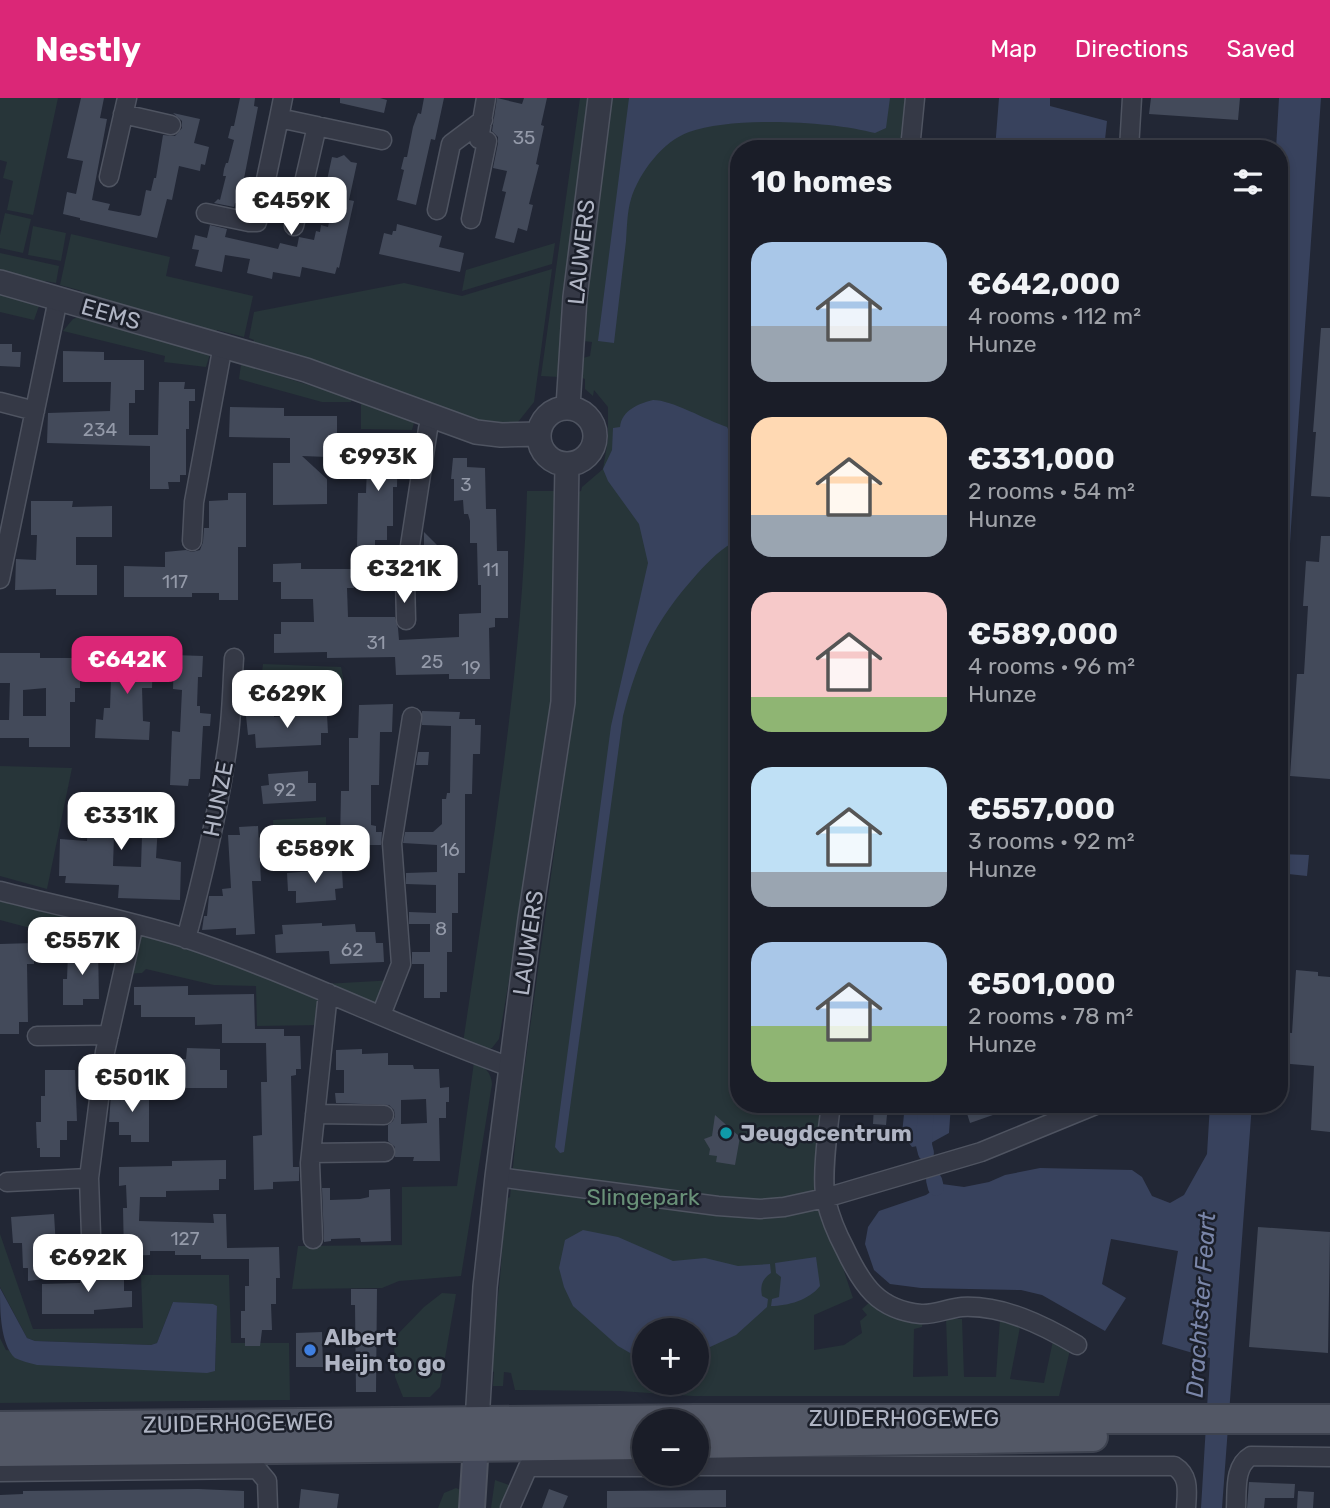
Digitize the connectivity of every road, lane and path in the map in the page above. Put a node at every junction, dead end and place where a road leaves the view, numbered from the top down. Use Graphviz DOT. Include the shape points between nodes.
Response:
graph roads {
  1 [pos="283,98"];
  2 [pos="486,98"];
  3 [pos="600,98"];
  4 [pos="915,98"];
  5 [pos="1132,98"];
  6 [pos="125,106"];
  7 [pos="279,118"];
  8 [pos="483,120"];
  9 [pos="171,125"];
  10 [pos="317,126"];
  11 [pos="382,140"];
  12 [pos="911,140"];
  13 [pos="1130,140"];
  14 [pos="109,177"];
  15 [pos="437,210"];
  16 [pos="206,214"];
  17 [pos="471,219"];
  18 [pos="294,226"];
  19 [pos="0,282"];
  20 [pos="58,299"];
  21 [pos="223,345"];
  22 [pos="0,402"];
  23 [pos="568,407"];
  24 [pos="35,411"];
  25 [pos="432,415"];
  26 [pos="538,434"];
  27 [pos="567,464"];
  28 [pos="192,541"];
  29 [pos="0,579"];
  30 [pos="406,620"];
  31 [pos="234,658"];
  32 [pos="412,717"];
  33 [pos="0,891"];
  34 [pos="134,924"];
  35 [pos="186,939"];
  36 [pos="328,993"];
  37 [pos="382,1015"];
  38 [pos="109,1035"];
  39 [pos="37,1036"];
  40 [pos="510,1067"];
  41 [pos="830,1113"];
  42 [pos="1076,1113"];
  43 [pos="315,1114"];
  44 [pos="384,1115"];
  45 [pos="385,1152"];
  46 [pos="311,1153"];
  47 [pos="497,1177"];
  48 [pos="89,1178"];
  49 [pos="7,1182"];
  50 [pos="825,1198"];
  51 [pos="313,1239"];
  52 [pos="92,1264"];
  53 [pos="1077,1345"];
  54 [pos="1328,1422"];
  55 [pos="0,1426"];
  56 [pos="1191,1426"];
  57 [pos="476,1434"];
  58 [pos="709,1444"];
  59 [pos="632,1445"];
  60 [pos="0,1452"];
  61 [pos="1330,1457"];
  62 [pos="709,1466"];
  63 [pos="632,1467"];
  64 [pos="0,1472"];
  65 [pos="268,1508"];
  66 [pos="472,1508"];
  67 [pos="510,1508"];
  68 [pos="1186,1508"];
  69 [pos="1236,1508"];
  1 -- 7 [label="street"];
  2 -- 8 [label="street"];
  3 -- 23 [label="street, LAUWERS" via="575,297"];
  4 -- 12 [label="street"];
  5 -- 13 [label="street"];
  6 -- 9 [label="street"];
  6 -- 14 [label="street"];
  7 -- 10 [label="street"];
  7 -- 16 [label="street" via="257,222"];
  8 -- 15 [label="street" via="451,144"];
  8 -- 17 [label="street" via="479,139 487,141"];
  10 -- 11 [label="street"];
  10 -- 18 [label="street"];
  19 -- 20 [label="street, EEMS"];
  20 -- 21 [label="street, EEMS"];
  20 -- 24 [label="street"];
  21 -- 25 [label="street, EEMS"];
  21 -- 28 [label="street" via="194,502"];
  22 -- 24 [label="street"];
  23 -- 26 [label="street" via="547,416"];
  23 -- 27 [label="street" via="584,412 596,432 585,457"];
  24 -- 29 [label="street"];
  25 -- 26 [label="street, EEMS" via="476,432"];
  25 -- 30 [label="street" via="405,578"];
  26 -- 27 [label="street" via="547,456"];
  27 -- 40 [label="street, LAUWERS" via="563,702"];
  31 -- 35 [label="street, HUNZE" via="222,782"];
  32 -- 37 [label="street" via="392,843 401,964"];
  33 -- 34 [label="street"];
  34 -- 35 [label="street"];
  34 -- 38 [label="street"];
  35 -- 36 [label="street"];
  36 -- 37 [label="street"];
  36 -- 43 [label="street"];
  37 -- 40 [label="street"];
  38 -- 39 [label="street"];
  38 -- 48 [label="street"];
  40 -- 47 [label="street, LAUWERS"];
  41 -- 50 [label="street"];
  42 -- 50 [label="street" via="981,1152"];
  43 -- 44 [label="street"];
  43 -- 46 [label="street"];
  45 -- 46 [label="street"];
  46 -- 51 [label="street"];
  47 -- 50 [label="street" via="727,1207 784,1207"];
  47 -- 57 [label="street, LAUWERS"];
  48 -- 49 [label="street"];
  48 -- 52 [label="street"];
  50 -- 53 [label="street" via="858,1277 871,1293 896,1310 923,1314 964,1307 1005,1312"];
  54 -- 56 [label="main road, ZUIDERHOGEWEG"];
  55 -- 57 [label="main road, ZUIDERHOGEWEG"];
  56 -- 57 [label="main road, ZUIDERHOGEWEG"];
  56 -- 58 [label="main road, ZUIDERHOGEWEG"];
  57 -- 59 [label="main road, ZUIDERHOGEWEG" via="512,1448"];
  57 -- 60 [label="main road, ZUIDERHOGEWEG"];
  57 -- 66 [label="main road"];
  61 -- 69 [label="street" via="1251,1456 1239,1467"];
  62 -- 68 [label="street, ZUIDERHOGEWEG" via="1174,1466 1188,1486"];
  63 -- 67 [label="street" via="528,1467"];
  64 -- 65 [label="street, ZUIDERHOGEWEG" via="257,1469 267,1481"];
}
